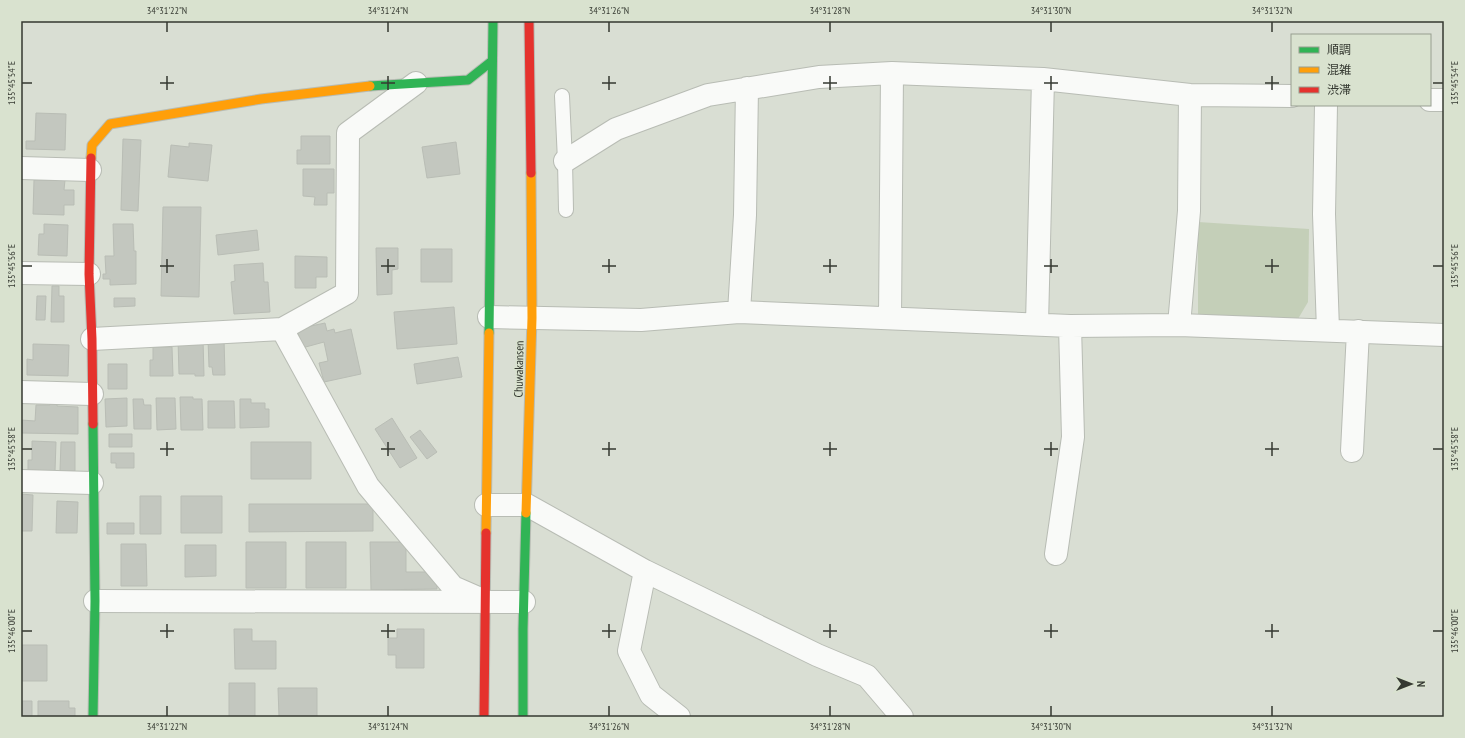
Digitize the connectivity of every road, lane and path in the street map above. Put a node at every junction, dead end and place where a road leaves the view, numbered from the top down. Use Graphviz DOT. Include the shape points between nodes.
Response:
graph roads {
  1 [pos="493,21"];
  2 [pos="529,21"];
  3 [pos="492,61"];
  4 [pos="892,74"];
  5 [pos="1043,79"];
  6 [pos="416,83"];
  7 [pos="748,88"];
  8 [pos="1190,95"];
  9 [pos="562,96"];
  10 [pos="1291,96"];
  11 [pos="1431,100"];
  12 [pos="1444,100"];
  13 [pos="1326,106"];
  14 [pos="565,161"];
  15 [pos="21,168"];
  16 [pos="90,170"];
  17 [pos="566,210"];
  18 [pos="21,273"];
  19 [pos="89,274"];
  20 [pos="739,312"];
  21 [pos="489,317"];
  22 [pos="532,318"];
  23 [pos="890,318"];
  24 [pos="1036,324"];
  25 [pos="1179,324"];
  26 [pos="1070,326"];
  27 [pos="282,329"];
  28 [pos="1328,330"];
  29 [pos="1358,331"];
  30 [pos="1444,335"];
  31 [pos="92,339"];
  32 [pos="21,392"];
  33 [pos="92,394"];
  34 [pos="1352,451"];
  35 [pos="21,480"];
  36 [pos="92,483"];
  37 [pos="527,504"];
  38 [pos="486,505"];
  39 [pos="1056,554"];
  40 [pos="644,571"];
  41 [pos="95,601"];
  42 [pos="485,601"];
  43 [pos="524,602"];
  44 [pos="93,717"];
  45 [pos="484,717"];
  46 [pos="522,717"];
  47 [pos="679,717"];
  48 [pos="902,717"];
  1 -- 3 [label="main road"];
  2 -- 22 [label="main road, Chuwakansen"];
  3 -- 6 [label="main road" via="468,80"];
  3 -- 21 [label="main road"];
  4 -- 5 [label="street"];
  4 -- 7 [label="street" via="819,77"];
  4 -- 23 [label="street"];
  5 -- 8 [label="street"];
  5 -- 24 [label="street"];
  6 -- 16 [label="main road" via="261,99 110,124 92,145"];
  6 -- 27 [label="street" via="348,133 347,293"];
  7 -- 14 [label="street" via="708,95 616,129"];
  7 -- 20 [label="street" via="746,215"];
  8 -- 10 [label="street"];
  8 -- 25 [label="street" via="1189,211"];
  9 -- 14 [label="lane"];
  11 -- 12 [label="street"];
  13 -- 28 [label="street" via="1324,214"];
  14 -- 17 [label="lane"];
  15 -- 16 [label="street"];
  16 -- 19 [label="main road"];
  18 -- 19 [label="street"];
  19 -- 31 [label="main road"];
  20 -- 22 [label="street" via="640,320"];
  20 -- 23 [label="street"];
  21 -- 22 [label="street"];
  21 -- 38 [label="main road"];
  22 -- 37 [label="main road, Chuwakansen"];
  23 -- 24 [label="street"];
  24 -- 26 [label="street"];
  25 -- 26 [label="street"];
  25 -- 28 [label="street"];
  26 -- 39 [label="street" via="1073,437"];
  27 -- 31 [label="street"];
  27 -- 42 [label="street" via="368,486 453,587"];
  28 -- 29 [label="street"];
  29 -- 30 [label="street"];
  29 -- 34 [label="street"];
  31 -- 33 [label="main road"];
  32 -- 33 [label="street"];
  33 -- 36 [label="main road"];
  35 -- 36 [label="street"];
  36 -- 41 [label="main road"];
  37 -- 38 [label="street"];
  37 -- 40 [label="street"];
  37 -- 43 [label="main road, Chuwakansen"];
  38 -- 42 [label="main road"];
  40 -- 47 [label="street" via="629,651 651,695"];
  40 -- 48 [label="street" via="817,655 867,676"];
  41 -- 42 [label="street"];
  41 -- 44 [label="main road"];
  42 -- 43 [label="street"];
  42 -- 45 [label="main road"];
  43 -- 46 [label="main road, Chuwakansen"];
}
